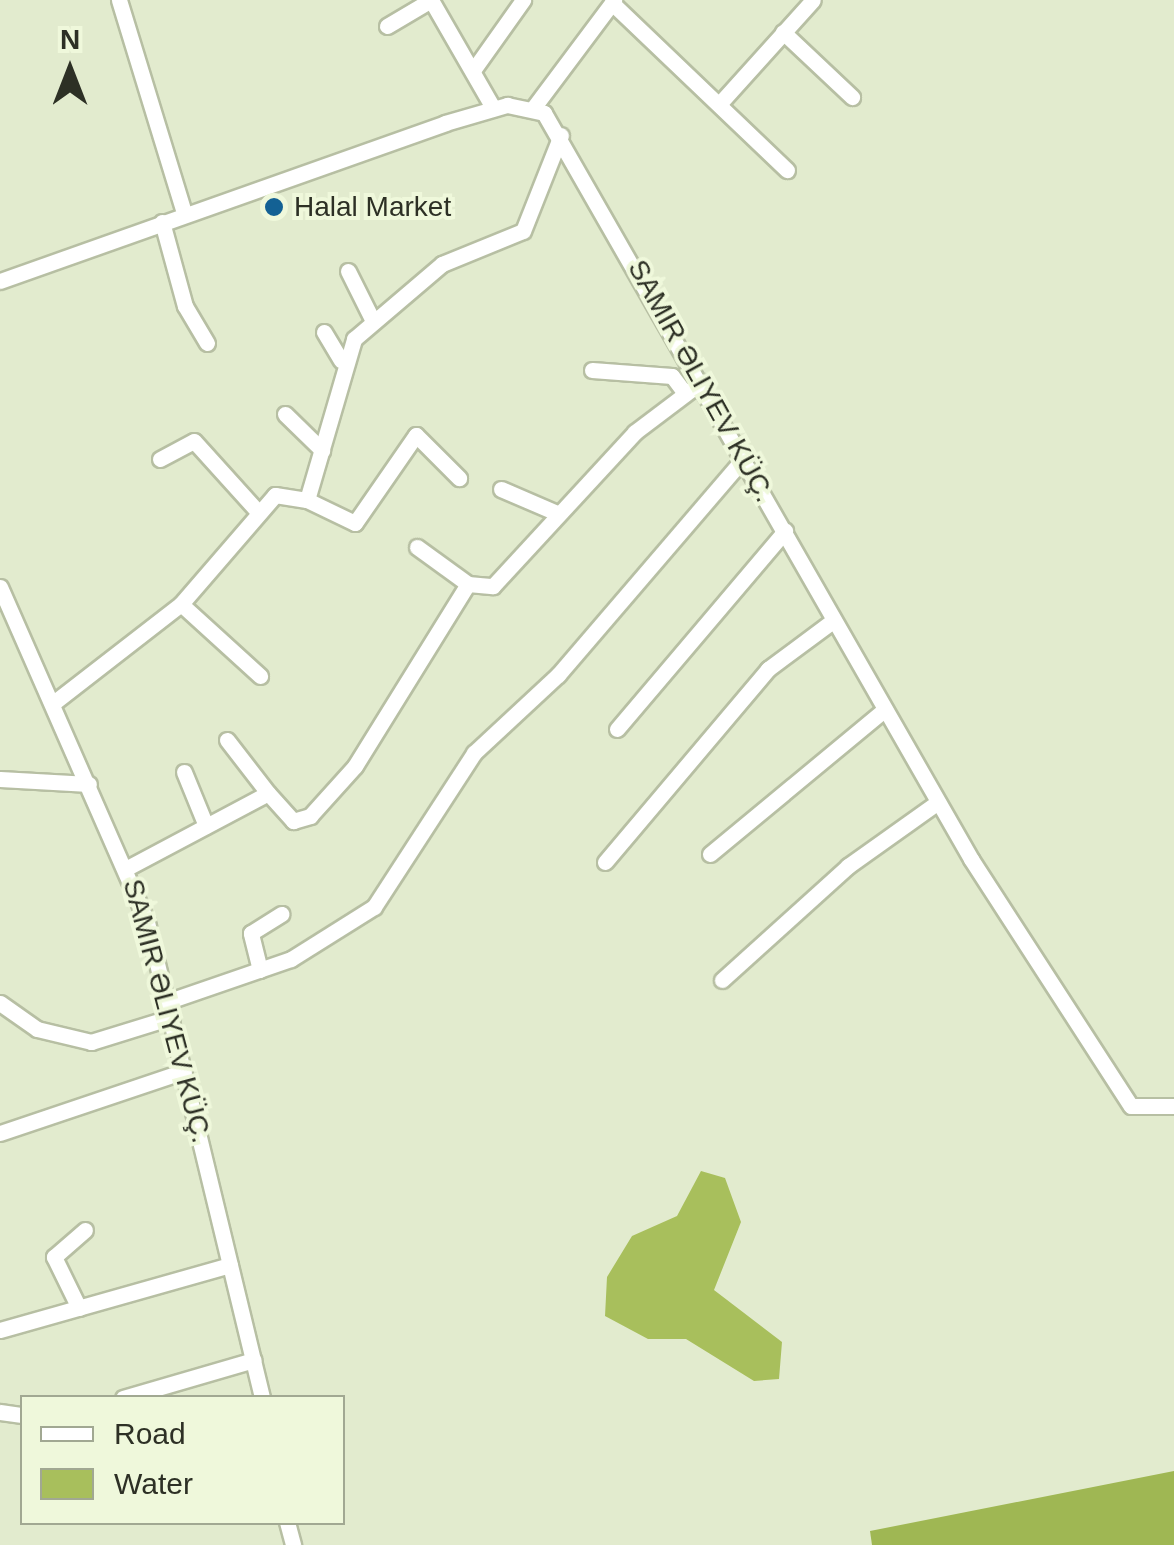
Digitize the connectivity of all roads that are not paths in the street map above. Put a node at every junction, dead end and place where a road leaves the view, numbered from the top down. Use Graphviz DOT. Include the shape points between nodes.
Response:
graph roads {
  1 [pos="119,0"];
  2 [pos="398,0"];
  3 [pos="431,0"];
  4 [pos="523,0"];
  5 [pos="813,0"];
  6 [pos="613,2"];
  7 [pos="407,15"];
  8 [pos="387,26"];
  9 [pos="783,32"];
  10 [pos="474,70"];
  11 [pos="852,97"];
  12 [pos="721,102"];
  13 [pos="534,107"];
  14 [pos="493,108"];
  15 [pos="561,135"];
  16 [pos="787,170"];
  17 [pos="184,214"];
  18 [pos="162,222"];
  19 [pos="348,271"];
  20 [pos="0,281"];
  21 [pos="372,320"];
  22 [pos="324,332"];
  23 [pos="208,342"];
  24 [pos="341,360"];
  25 [pos="592,370"];
  26 [pos="701,382"];
  27 [pos="684,392"];
  28 [pos="285,414"];
  29 [pos="322,450"];
  30 [pos="744,458"];
  31 [pos="160,459"];
  32 [pos="459,478"];
  33 [pos="501,489"];
  34 [pos="307,500"];
  35 [pos="259,513"];
  36 [pos="559,514"];
  37 [pos="785,531"];
  38 [pos="417,547"];
  39 [pos="468,584"];
  40 [pos="0,587"];
  41 [pos="181,604"];
  42 [pos="834,620"];
  43 [pos="260,676"];
  44 [pos="52,704"];
  45 [pos="884,708"];
  46 [pos="616,729"];
  47 [pos="226,740"];
  48 [pos="184,772"];
  49 [pos="0,779"];
  50 [pos="89,784"];
  51 [pos="268,793"];
  52 [pos="938,802"];
  53 [pos="206,826"];
  54 [pos="710,854"];
  55 [pos="605,862"];
  56 [pos="129,867"];
  57 [pos="282,914"];
  58 [pos="260,970"];
  59 [pos="722,980"];
  60 [pos="0,1003"];
  61 [pos="170,1009"];
  62 [pos="184,1071"];
  63 [pos="1174,1106"];
  64 [pos="0,1133"];
  65 [pos="84,1230"];
  66 [pos="230,1265"];
  67 [pos="78,1308"];
  68 [pos="0,1330"];
  69 [pos="254,1360"];
  70 [pos="133,1395"];
  71 [pos="261,1395"];
  1 -- 17 [label="street"];
  2 -- 7 [label="street"];
  3 -- 7 [label="street"];
  3 -- 10 [label="street"];
  4 -- 10 [label="street"];
  5 -- 9 [label="street"];
  6 -- 12 [label="street"];
  6 -- 13 [label="street"];
  7 -- 8 [label="street"];
  9 -- 11 [label="street"];
  9 -- 12 [label="street"];
  10 -- 14 [label="street"];
  12 -- 16 [label="street"];
  13 -- 14 [label="street"];
  13 -- 15 [label="street, SAMIR ƏLIYEV KÜÇ."];
  14 -- 17 [label="street"];
  15 -- 21 [label="street" via="523,231 442,264"];
  15 -- 26 [label="street, SAMIR ƏLIYEV KÜÇ."];
  17 -- 18 [label="street"];
  18 -- 20 [label="street"];
  18 -- 23 [label="street" via="185,306"];
  19 -- 21 [label="street"];
  21 -- 24 [label="street"];
  22 -- 24 [label="street"];
  24 -- 29 [label="street"];
  25 -- 27 [label="street" via="672,376"];
  26 -- 27 [label="street"];
  26 -- 30 [label="street, SAMIR ƏLIYEV KÜÇ."];
  27 -- 36 [label="street"];
  28 -- 29 [label="street"];
  29 -- 34 [label="street"];
  30 -- 37 [label="street, SAMIR ƏLIYEV KÜÇ."];
  30 -- 58 [label="street" via="558,675 474,753 374,907 337,936"];
  31 -- 35 [label="street" via="194,440"];
  32 -- 34 [label="street" via="416,435 355,523"];
  33 -- 36 [label="street"];
  34 -- 35 [label="street" via="281,494"];
  35 -- 41 [label="street"];
  36 -- 39 [label="street" via="493,586"];
  37 -- 42 [label="street, SAMIR ƏLIYEV KÜÇ."];
  37 -- 46 [label="street"];
  38 -- 39 [label="street"];
  39 -- 51 [label="street" via="356,766 310,816 293,822"];
  40 -- 44 [label="street, SAMIR ƏLIYEV KÜÇ."];
  41 -- 43 [label="street"];
  41 -- 44 [label="street"];
  42 -- 45 [label="street, SAMIR ƏLIYEV KÜÇ."];
  42 -- 55 [label="street" via="768,669"];
  44 -- 50 [label="street, SAMIR ƏLIYEV KÜÇ."];
  45 -- 52 [label="street, SAMIR ƏLIYEV KÜÇ."];
  45 -- 54 [label="street"];
  47 -- 51 [label="street"];
  48 -- 53 [label="street"];
  49 -- 50 [label="street"];
  50 -- 56 [label="street, SAMIR ƏLIYEV KÜÇ."];
  51 -- 53 [label="street"];
  52 -- 59 [label="street" via="848,866"];
  52 -- 63 [label="street, SAMIR ƏLIYEV KÜÇ." via="1131,1106"];
  53 -- 56 [label="street"];
  56 -- 61 [label="street, SAMIR ƏLIYEV KÜÇ."];
  57 -- 58 [label="street" via="251,933"];
  58 -- 61 [label="street"];
  60 -- 61 [label="street" via="37,1029 92,1042"];
  61 -- 62 [label="street, SAMIR ƏLIYEV KÜÇ."];
  62 -- 64 [label="street"];
  62 -- 66 [label="street, SAMIR ƏLIYEV KÜÇ."];
  65 -- 67 [label="street" via="54,1257"];
  66 -- 67 [label="street"];
  66 -- 69 [label="street, SAMIR ƏLIYEV KÜÇ."];
  67 -- 68 [label="street"];
  69 -- 70 [label="street"];
  69 -- 71 [label="street, SAMIR ƏLIYEV KÜÇ."];
}
